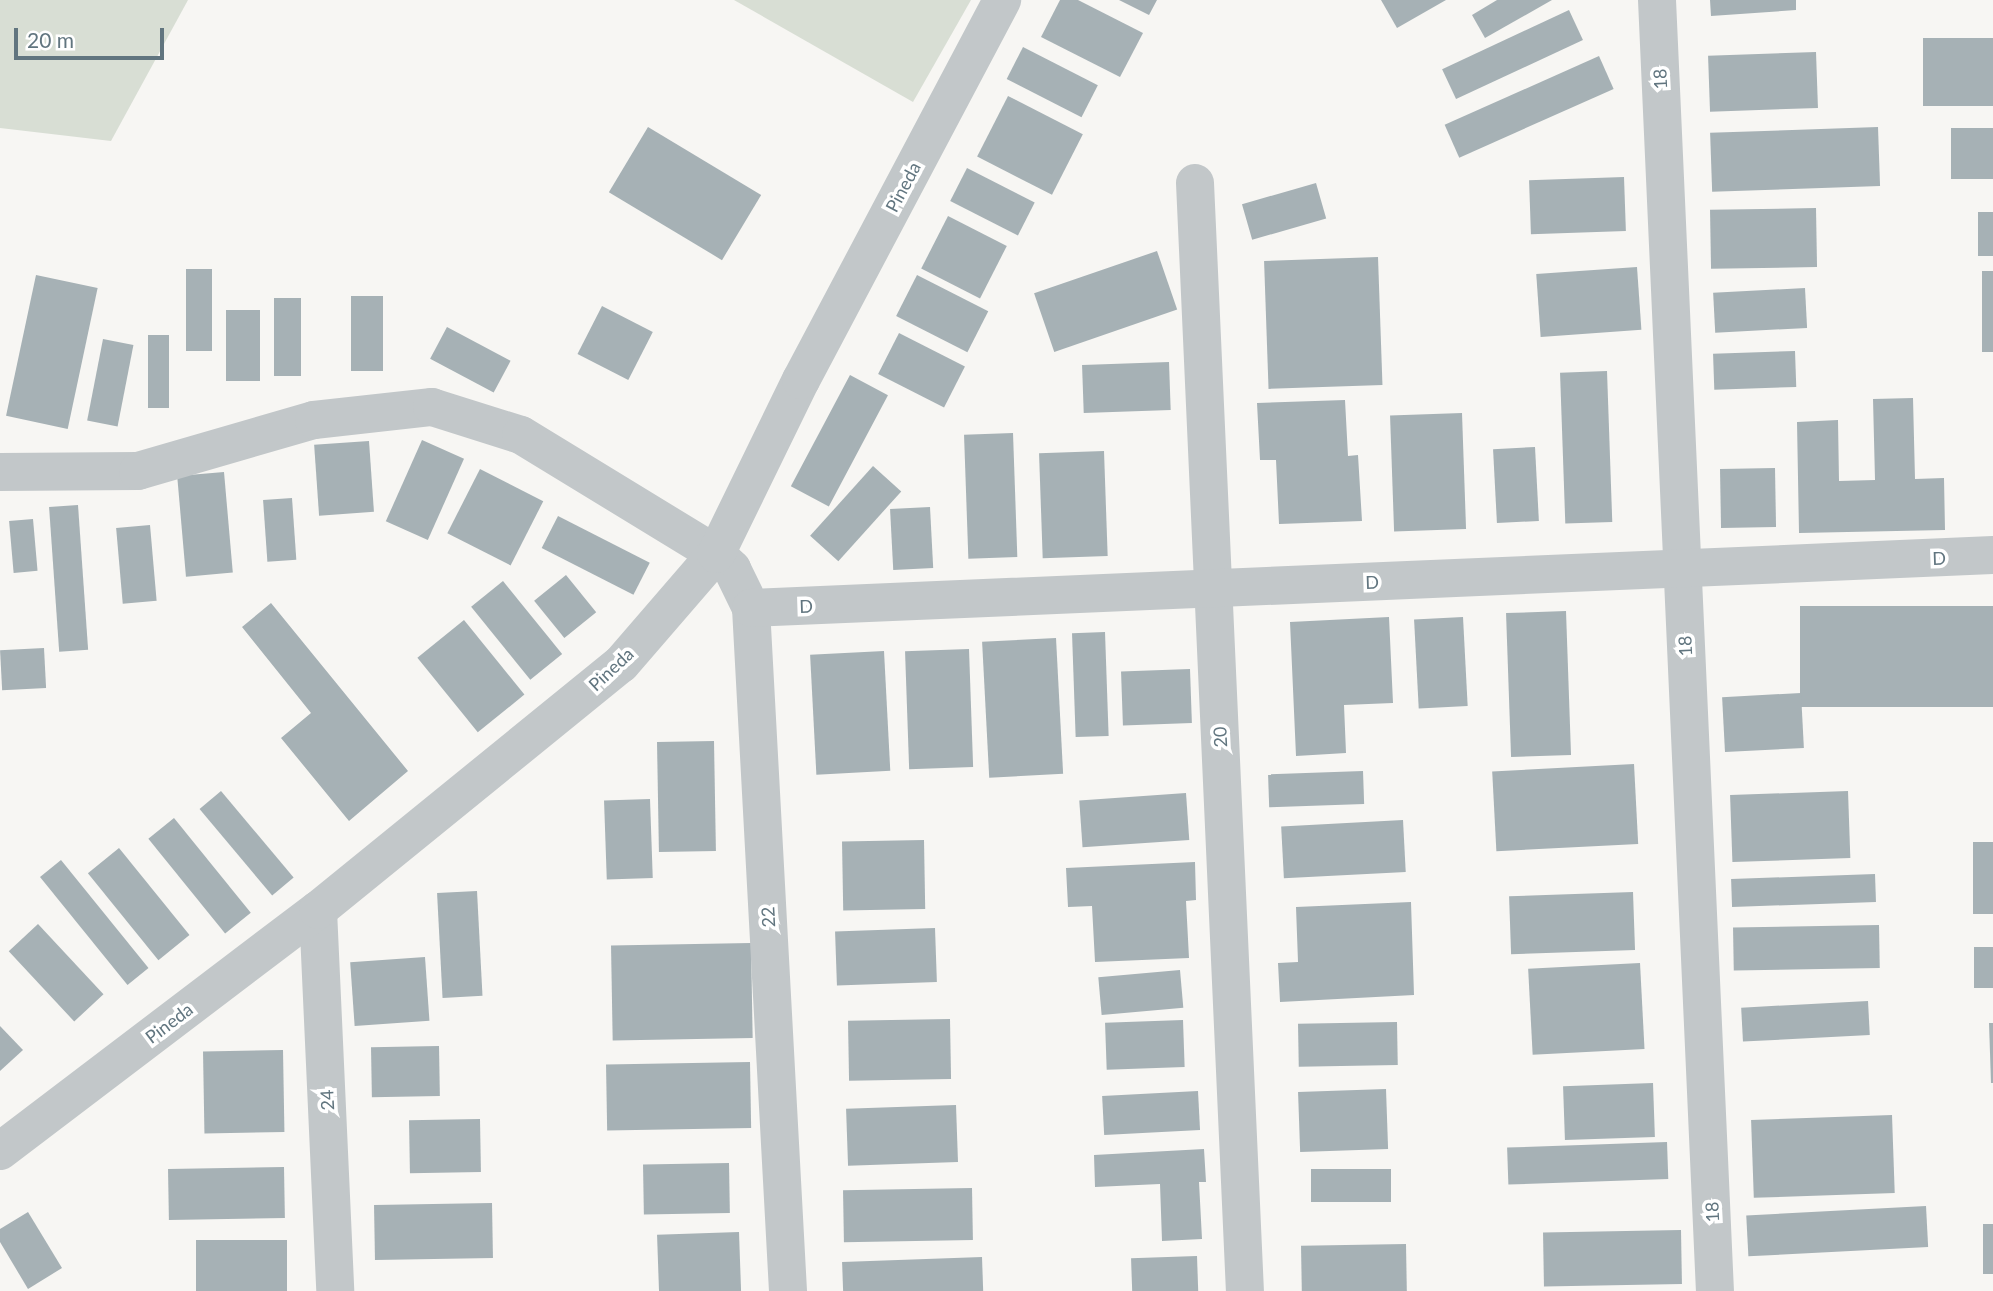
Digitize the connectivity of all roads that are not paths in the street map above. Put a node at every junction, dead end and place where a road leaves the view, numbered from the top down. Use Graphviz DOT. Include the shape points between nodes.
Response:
graph roads {
  1 [pos="1002,0"];
  2 [pos="1657,0"];
  3 [pos="1195,183"];
  4 [pos="0,472"];
  5 [pos="716,554"];
  6 [pos="1993,555"];
  7 [pos="1681,568"];
  8 [pos="1214,588"];
  9 [pos="751,608"];
  10 [pos="318,910"];
  11 [pos="0,1151"];
  12 [pos="335,1291"];
  13 [pos="788,1291"];
  14 [pos="1245,1291"];
  15 [pos="1715,1291"];
  1 -- 5 [label="street, Pineda" via="801,380"];
  2 -- 7 [label="street, 18"];
  3 -- 8 [label="street, 20"];
  4 -- 5 [label="street, 22" via="138,471 314,420 432,407 522,435"];
  5 -- 9 [label="street, 22" via="732,569"];
  5 -- 10 [label="street, Pineda" via="621,664"];
  6 -- 7 [label="street, D"];
  7 -- 8 [label="street, D"];
  7 -- 15 [label="street, 18"];
  8 -- 9 [label="street, D"];
  8 -- 14 [label="street, 20"];
  9 -- 13 [label="street, 22"];
  10 -- 11 [label="street, Pineda"];
  10 -- 12 [label="street, 24"];
}
